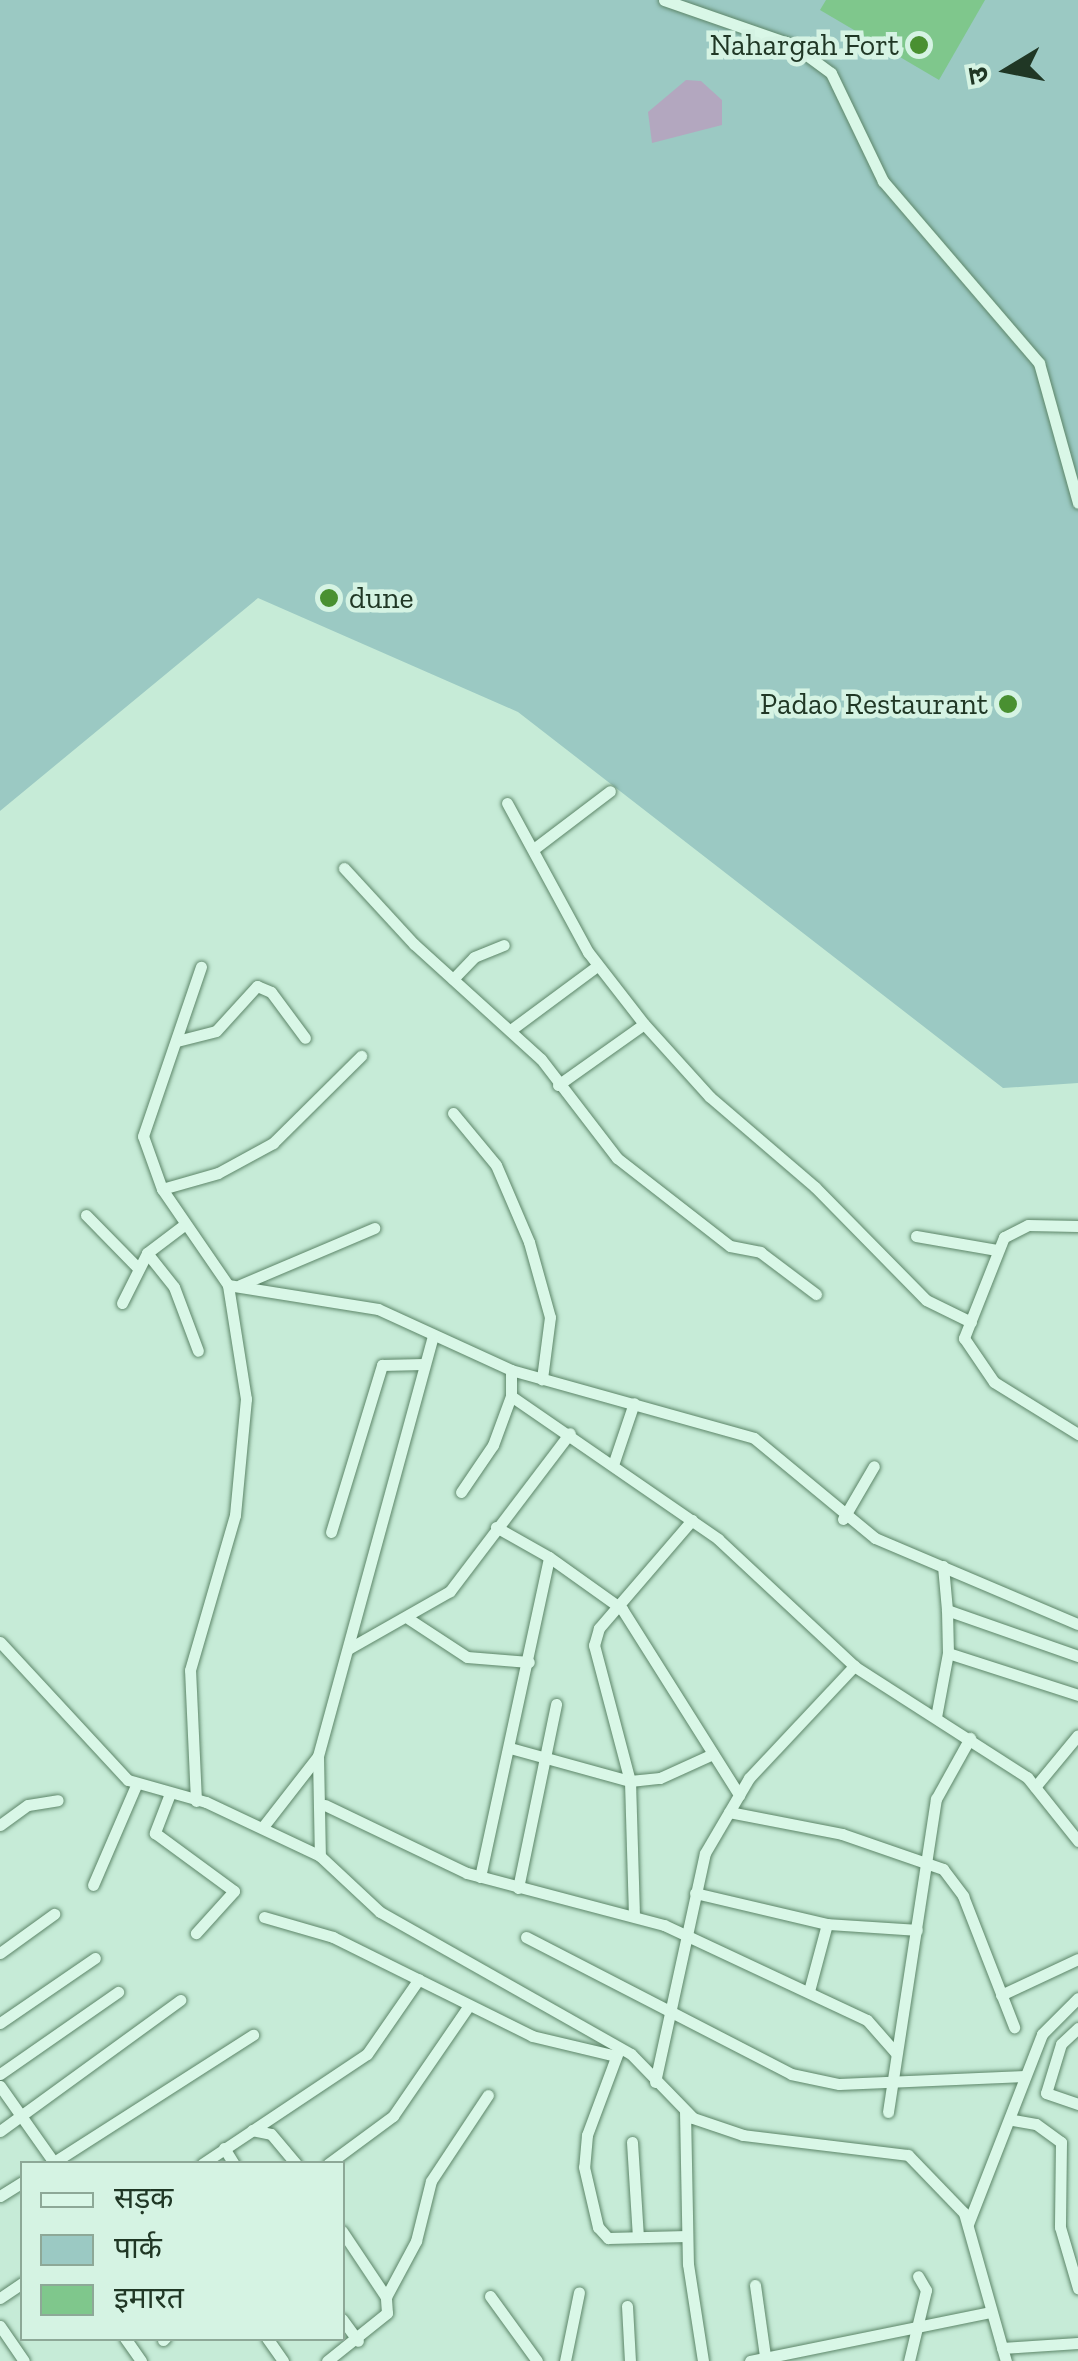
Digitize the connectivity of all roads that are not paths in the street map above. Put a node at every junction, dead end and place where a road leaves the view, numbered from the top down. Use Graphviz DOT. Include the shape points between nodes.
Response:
graph roads {
  1 [pos="664,0"];
  2 [pos="1078,503"];
  3 [pos="610,791"];
  4 [pos="507,803"];
  5 [pos="535,848"];
  6 [pos="344,868"];
  7 [pos="504,945"];
  8 [pos="200,966"];
  9 [pos="597,966"];
  10 [pos="453,979"];
  11 [pos="644,1024"];
  12 [pos="512,1029"];
  13 [pos="306,1038"];
  14 [pos="177,1041"];
  15 [pos="362,1056"];
  16 [pos="558,1085"];
  17 [pos="453,1113"];
  18 [pos="162,1190"];
  19 [pos="86,1215"];
  20 [pos="184,1225"];
  21 [pos="1078,1226"];
  22 [pos="374,1228"];
  23 [pos="916,1236"];
  24 [pos="997,1250"];
  25 [pos="147,1253"];
  26 [pos="137,1268"];
  27 [pos="234,1285"];
  28 [pos="816,1294"];
  29 [pos="122,1303"];
  30 [pos="971,1322"];
  31 [pos="433,1337"];
  32 [pos="198,1351"];
  33 [pos="423,1364"];
  34 [pos="511,1370"];
  35 [pos="542,1378"];
  36 [pos="511,1396"];
  37 [pos="634,1403"];
  38 [pos="570,1432"];
  39 [pos="1078,1434"];
  40 [pos="614,1462"];
  41 [pos="874,1466"];
  42 [pos="461,1492"];
  43 [pos="844,1519"];
  44 [pos="692,1520"];
  45 [pos="496,1527"];
  46 [pos="331,1532"];
  47 [pos="549,1556"];
  48 [pos="944,1566"];
  49 [pos="622,1609"];
  50 [pos="947,1610"];
  51 [pos="409,1619"];
  52 [pos="1078,1624"];
  53 [pos="0,1642"];
  54 [pos="348,1649"];
  55 [pos="948,1654"];
  56 [pos="1078,1656"];
  57 [pos="529,1662"];
  58 [pos="854,1666"];
  59 [pos="1078,1695"];
  60 [pos="556,1704"];
  61 [pos="936,1717"];
  62 [pos="1078,1735"];
  63 [pos="970,1738"];
  64 [pos="510,1748"];
  65 [pos="712,1754"];
  66 [pos="318,1756"];
  67 [pos="542,1760"];
  68 [pos="630,1782"];
  69 [pos="137,1783"];
  70 [pos="1035,1787"];
  71 [pos="739,1794"];
  72 [pos="169,1796"];
  73 [pos="58,1800"];
  74 [pos="196,1801"];
  75 [pos="324,1805"];
  76 [pos="729,1812"];
  77 [pos="0,1825"];
  78 [pos="262,1828"];
  79 [pos="1078,1841"];
  80 [pos="320,1856"];
  81 [pos="927,1860"];
  82 [pos="480,1877"];
  83 [pos="93,1884"];
  84 [pos="518,1888"];
  85 [pos="695,1894"];
  86 [pos="54,1914"];
  87 [pos="634,1915"];
  88 [pos="264,1916"];
  89 [pos="827,1924"];
  90 [pos="917,1930"];
  91 [pos="196,1933"];
  92 [pos="526,1938"];
  93 [pos="684,1938"];
  94 [pos="0,1953"];
  95 [pos="95,1958"];
  96 [pos="1078,1959"];
  97 [pos="419,1979"];
  98 [pos="118,1992"];
  99 [pos="808,1992"];
  100 [pos="1000,1995"];
  101 [pos="1078,1998"];
  102 [pos="180,2000"];
  103 [pos="468,2008"];
  104 [pos="674,2014"];
  105 [pos="0,2023"];
  106 [pos="1014,2027"];
  107 [pos="1078,2028"];
  108 [pos="253,2035"];
  109 [pos="618,2052"];
  110 [pos="896,2053"];
  111 [pos="0,2074"];
  112 [pos="894,2081"];
  113 [pos="655,2082"];
  114 [pos="1022,2082"];
  115 [pos="0,2086"];
  116 [pos="488,2095"];
  117 [pos="1078,2104"];
  118 [pos="685,2112"];
  119 [pos="888,2112"];
  120 [pos="22,2117"];
  121 [pos="1014,2118"];
  122 [pos="252,2130"];
  123 [pos="0,2132"];
  124 [pos="632,2142"];
  125 [pos="224,2148"];
  126 [pos="53,2161"];
  127 [pos="57,2161"];
  128 [pos="206,2161"];
  129 [pos="232,2161"];
  130 [pos="294,2161"];
  131 [pos="332,2161"];
  132 [pos="968,2224"];
  133 [pos="345,2236"];
  134 [pos="638,2236"];
  135 [pos="687,2236"];
  136 [pos="918,2276"];
  137 [pos="755,2285"];
  138 [pos="1078,2288"];
  139 [pos="578,2292"];
  140 [pos="490,2296"];
  141 [pos="386,2297"];
  142 [pos="627,2306"];
  143 [pos="990,2312"];
  144 [pos="345,2323"];
  145 [pos="919,2324"];
  146 [pos="0,2326"];
  147 [pos="358,2341"];
  148 [pos="1078,2344"];
  149 [pos="1002,2348"];
  150 [pos="765,2356"];
  151 [pos="24,2361"];
  152 [pos="327,2361"];
  153 [pos="537,2361"];
  154 [pos="565,2361"];
  155 [pos="630,2361"];
  156 [pos="703,2361"];
  157 [pos="750,2361"];
  158 [pos="910,2361"];
  159 [pos="1006,2361"];
  1 -- 2 [label="street" via="793,45 831,73 884,181 1039,363"];
  3 -- 5 [label="street"];
  4 -- 5 [label="street"];
  5 -- 9 [label="street"];
  6 -- 10 [label="street"];
  7 -- 10 [label="street" via="474,957"];
  8 -- 14 [label="street"];
  9 -- 11 [label="street"];
  9 -- 12 [label="street"];
  10 -- 12 [label="street"];
  11 -- 16 [label="street"];
  11 -- 30 [label="street" via="710,1097 815,1187 926,1300"];
  12 -- 16 [label="street"];
  13 -- 14 [label="street" via="265,986 248,990 216,1031"];
  14 -- 18 [label="street" via="143,1118"];
  15 -- 18 [label="street" via="272,1143 218,1173"];
  16 -- 28 [label="street" via="617,1158 666,1202 730,1246 760,1252"];
  17 -- 35 [label="street" via="496,1166 529,1242 550,1317"];
  18 -- 20 [label="street"];
  19 -- 26 [label="street"];
  20 -- 25 [label="street"];
  20 -- 27 [label="street"];
  21 -- 24 [label="street" via="1016,1228"];
  22 -- 27 [label="street"];
  23 -- 24 [label="street"];
  24 -- 30 [label="street"];
  25 -- 26 [label="street"];
  25 -- 32 [label="street" via="174,1287"];
  26 -- 29 [label="street"];
  27 -- 31 [label="street" via="378,1309"];
  27 -- 74 [label="street" via="245,1458 190,1670"];
  30 -- 39 [label="street" via="964,1338 971,1357 994,1382"];
  31 -- 33 [label="street"];
  31 -- 34 [label="street"];
  33 -- 46 [label="street" via="382,1364"];
  33 -- 54 [label="street"];
  34 -- 35 [label="street"];
  34 -- 36 [label="street"];
  35 -- 37 [label="street"];
  36 -- 38 [label="street"];
  36 -- 42 [label="street" via="493,1445"];
  37 -- 40 [label="street"];
  37 -- 43 [label="street" via="754,1438"];
  38 -- 40 [label="street"];
  38 -- 45 [label="street"];
  40 -- 44 [label="street"];
  41 -- 43 [label="street"];
  43 -- 48 [label="street"];
  44 -- 49 [label="street"];
  44 -- 58 [label="street"];
  45 -- 47 [label="street"];
  45 -- 51 [label="street" via="450,1590"];
  47 -- 49 [label="street"];
  47 -- 57 [label="street"];
  48 -- 50 [label="street"];
  48 -- 52 [label="street"];
  49 -- 65 [label="street"];
  49 -- 68 [label="street" via="599,1628 594,1645"];
  50 -- 55 [label="street"];
  50 -- 56 [label="street"];
  51 -- 54 [label="street"];
  51 -- 57 [label="street" via="467,1657"];
  53 -- 69 [label="street"];
  54 -- 66 [label="street"];
  55 -- 59 [label="street"];
  55 -- 61 [label="street"];
  57 -- 64 [label="street"];
  58 -- 61 [label="street"];
  58 -- 71 [label="street"];
  60 -- 67 [label="street"];
  61 -- 63 [label="street"];
  62 -- 70 [label="street"];
  63 -- 70 [label="street"];
  63 -- 81 [label="street" via="936,1799"];
  64 -- 67 [label="street"];
  64 -- 82 [label="street"];
  65 -- 68 [label="street" via="660,1778"];
  65 -- 71 [label="street"];
  66 -- 75 [label="street"];
  66 -- 78 [label="street"];
  67 -- 68 [label="street"];
  67 -- 84 [label="street"];
  68 -- 87 [label="street"];
  69 -- 72 [label="street"];
  69 -- 83 [label="street"];
  70 -- 79 [label="street"];
  71 -- 76 [label="street"];
  72 -- 74 [label="street"];
  72 -- 91 [label="street" via="155,1833 234,1890"];
  73 -- 77 [label="street" via="28,1805"];
  74 -- 78 [label="street"];
  75 -- 80 [label="street"];
  75 -- 82 [label="street"];
  76 -- 81 [label="street"];
  76 -- 85 [label="street" via="705,1853"];
  78 -- 80 [label="street"];
  80 -- 109 [label="street" via="380,1912"];
  81 -- 90 [label="street"];
  81 -- 100 [label="street" via="963,1896"];
  82 -- 84 [label="street"];
  84 -- 87 [label="street"];
  85 -- 89 [label="street"];
  85 -- 93 [label="street"];
  86 -- 94 [label="street"];
  87 -- 93 [label="street"];
  88 -- 97 [label="street" via="333,1937"];
  89 -- 90 [label="street"];
  89 -- 99 [label="street"];
  90 -- 110 [label="street"];
  92 -- 104 [label="street"];
  93 -- 99 [label="street"];
  93 -- 104 [label="street"];
  95 -- 105 [label="street"];
  96 -- 100 [label="street"];
  97 -- 103 [label="street"];
  97 -- 122 [label="street" via="367,2054"];
  98 -- 111 [label="street"];
  99 -- 110 [label="street" via="866,2020"];
  100 -- 106 [label="street"];
  101 -- 114 [label="street" via="1042,2034"];
  102 -- 120 [label="street"];
  103 -- 109 [label="street" via="532,2036"];
  103 -- 131 [label="street" via="393,2116"];
  104 -- 112 [label="street" via="791,2074 840,2084"];
  104 -- 113 [label="street"];
  107 -- 117 [label="street" via="1061,2044 1046,2093"];
  108 -- 127 [label="street"];
  109 -- 113 [label="street"];
  109 -- 134 [label="street" via="584,2167 598,2227 608,2238"];
  110 -- 112 [label="street"];
  112 -- 114 [label="street"];
  112 -- 119 [label="street"];
  113 -- 118 [label="street"];
  114 -- 121 [label="street"];
  115 -- 120 [label="street"];
  116 -- 141 [label="street" via="431,2180 416,2242"];
  118 -- 132 [label="street" via="743,2135 908,2155 948,2190"];
  118 -- 135 [label="street"];
  120 -- 123 [label="street"];
  120 -- 126 [label="street"];
  121 -- 132 [label="street"];
  121 -- 138 [label="street" via="1060,2142 1060,2227"];
  122 -- 125 [label="street"];
  122 -- 130 [label="street" via="271,2134"];
  124 -- 134 [label="street"];
  125 -- 128 [label="street"];
  125 -- 129 [label="street"];
  132 -- 143 [label="street"];
  133 -- 141 [label="street"];
  134 -- 135 [label="street"];
  135 -- 156 [label="street"];
  136 -- 145 [label="street" via="926,2290"];
  137 -- 150 [label="street"];
  139 -- 154 [label="street"];
  140 -- 153 [label="street"];
  141 -- 147 [label="street" via="384,2321"];
  142 -- 155 [label="street"];
  143 -- 145 [label="street"];
  143 -- 149 [label="street"];
  144 -- 147 [label="street"];
  145 -- 150 [label="street"];
  145 -- 158 [label="street"];
  146 -- 151 [label="street"];
  147 -- 152 [label="street"];
  148 -- 149 [label="street"];
  149 -- 159 [label="street"];
  150 -- 157 [label="street"];
}
